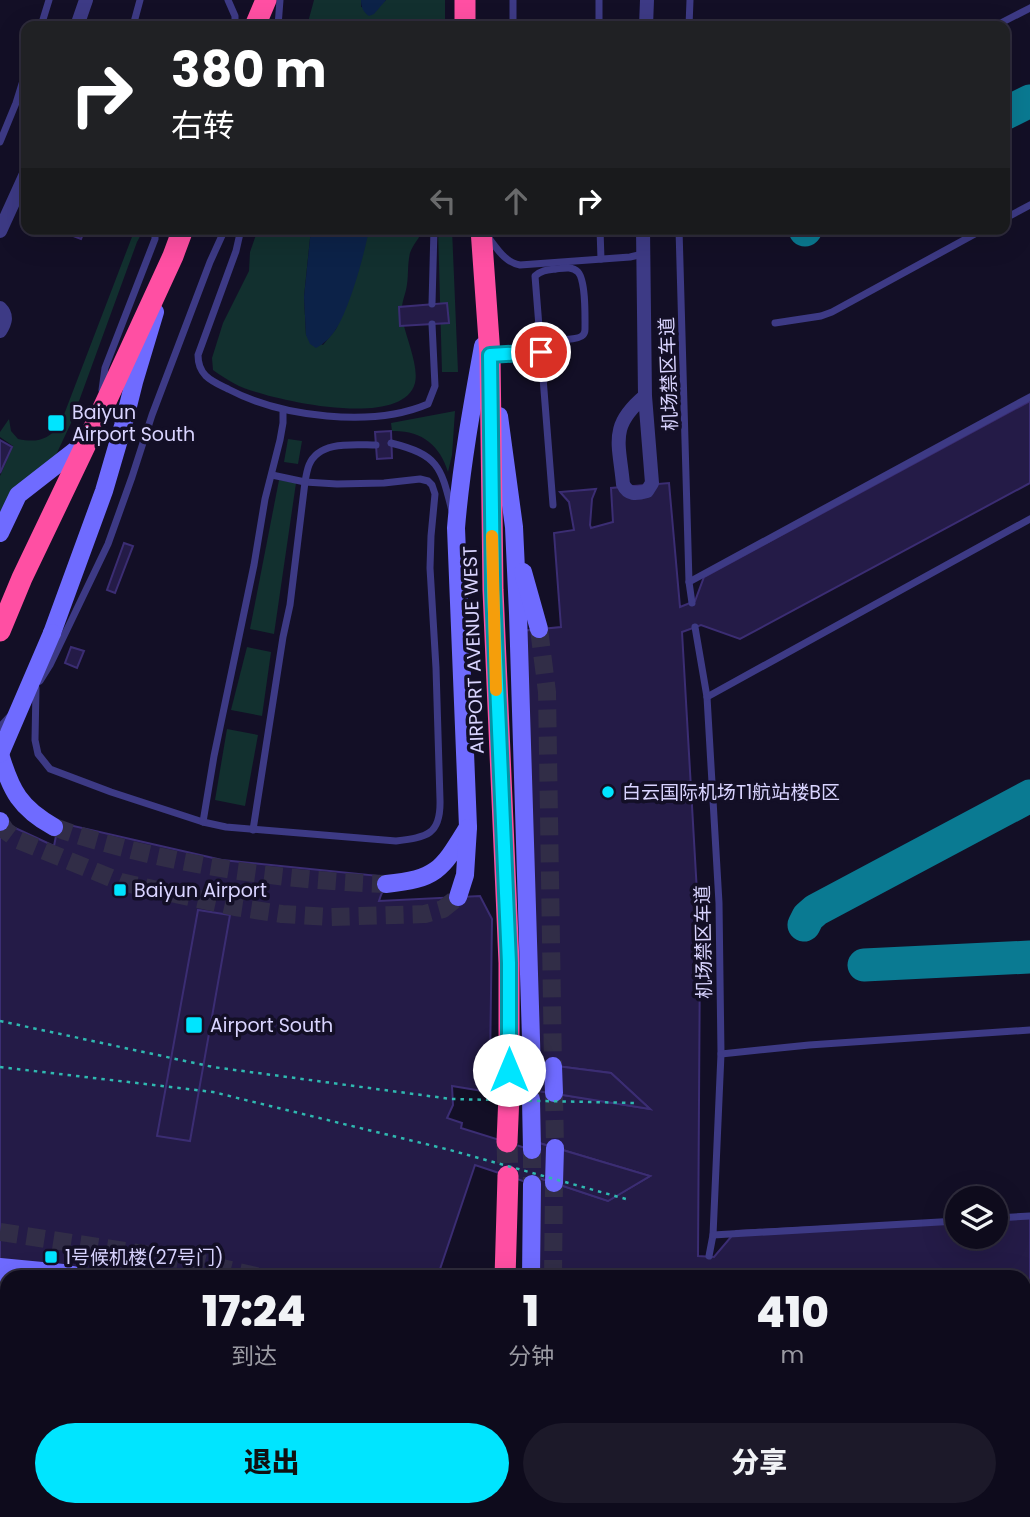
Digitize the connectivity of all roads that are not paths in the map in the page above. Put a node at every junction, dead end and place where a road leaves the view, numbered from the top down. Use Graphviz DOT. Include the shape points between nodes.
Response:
graph roads {
  1 [pos="50,0"];
  2 [pos="86,0"];
  3 [pos="141,0"];
  4 [pos="228,0"];
  5 [pos="266,0"];
  6 [pos="280,0"];
  7 [pos="465,0"];
  8 [pos="513,0"];
  9 [pos="599,0"];
  10 [pos="647,0"];
  11 [pos="690,0"];
  12 [pos="1030,8"];
  13 [pos="43,21"];
  14 [pos="79,21"];
  15 [pos="135,21"];
  16 [pos="235,21"];
  17 [pos="258,21"];
  18 [pos="278,21"];
  19 [pos="465,21"];
  20 [pos="513,21"];
  21 [pos="599,21"];
  22 [pos="646,21"];
  23 [pos="689,21"];
  24 [pos="1005,21"];
  25 [pos="21,87"];
  26 [pos="0,142"];
  27 [pos="21,185"];
  28 [pos="1030,205"];
  29 [pos="1010,216"];
  30 [pos="0,231"];
  31 [pos="155,235"];
  32 [pos="181,235"];
  33 [pos="222,235"];
  34 [pos="240,235"];
  35 [pos="434,235"];
  36 [pos="481,235"];
  37 [pos="486,235"];
  38 [pos="600,235"];
  39 [pos="643,235"];
  40 [pos="679,235"];
  41 [pos="974,235"];
  42 [pos="643,254"];
  43 [pos="173,256"];
  44 [pos="601,259"];
  45 [pos="432,304"];
  46 [pos="0,308"];
  47 [pos="488,322"];
  48 [pos="775,323"];
  49 [pos="432,324"];
  50 [pos="2,328"];
  51 [pos="541,340"];
  52 [pos="541,352"];
  53 [pos="490,355"];
  54 [pos="645,396"];
  55 [pos="1030,397"];
  56 [pos="283,410"];
  57 [pos="99,419"];
  58 [pos="88,440"];
  59 [pos="391,443"];
  60 [pos="376,445"];
  61 [pos="272,475"];
  62 [pos="305,482"];
  63 [pos="553,505"];
  64 [pos="1030,519"];
  65 [pos="514,527"];
  66 [pos="456,528"];
  67 [pos="0,533"];
  68 [pos="690,582"];
  69 [pos="692,603"];
  70 [pos="695,627"];
  71 [pos="539,629"];
  72 [pos="0,631"];
  73 [pos="36,688"];
  74 [pos="708,697"];
  75 [pos="0,727"];
  76 [pos="0,755"];
  77 [pos="203,822"];
  78 [pos="54,827"];
  79 [pos="468,827"];
  80 [pos="253,830"];
  81 [pos="386,884"];
  82 [pos="458,897"];
  83 [pos="1030,1030"];
  84 [pos="721,1054"];
  85 [pos="553,1066"];
  86 [pos="509,1070"];
  87 [pos="532,1072"];
  88 [pos="554,1093"];
  89 [pos="509,1095"];
  90 [pos="531,1099"];
  91 [pos="507,1142"];
  92 [pos="555,1148"];
  93 [pos="531,1150"];
  94 [pos="508,1176"];
  95 [pos="554,1183"];
  96 [pos="532,1184"];
  97 [pos="1030,1216"];
  98 [pos="1008,1218"];
  99 [pos="945,1222"];
  100 [pos="713,1236"];
  101 [pos="709,1256"];
  102 [pos="0,1267"];
  103 [pos="32,1270"];
  104 [pos="505,1270"];
  105 [pos="531,1270"];
  1 -- 13 [label="lane"];
  2 -- 14 [label="street"];
  3 -- 15 [label="lane"];
  4 -- 16 [label="lane"];
  5 -- 17 [label="highway"];
  6 -- 18 [label="lane"];
  7 -- 19 [label="highway"];
  8 -- 20 [label="lane"];
  9 -- 21 [label="lane"];
  10 -- 22 [label="street"];
  11 -- 23 [label="lane"];
  12 -- 24 [label="lane"];
  25 -- 26 [label="lane"];
  27 -- 30 [label="street"];
  28 -- 29 [label="lane"];
  31 -- 57 [label="lane" via="105,368"];
  32 -- 43 [label="highway"];
  33 -- 73 [label="lane" via="108,544"];
  34 -- 56 [label="lane" via="198,364 207,379"];
  35 -- 45 [label="lane"];
  36 -- 47 [label="highway, AIRPORT AVENUE WEST"];
  37 -- 44 [label="lane" via="512,264"];
  38 -- 44 [label="lane"];
  39 -- 42 [label="street"];
  40 -- 68 [label="lane, 机场禁区车道"];
  41 -- 48 [label="lane" via="832,312"];
  42 -- 44 [label="lane"];
  42 -- 54 [label="street"];
  43 -- 57 [label="highway"];
  43 -- 76 [label="main road, bridge" via="104,491"];
  46 -- 50 [label="street" via="5,315"];
  47 -- 53 [label="highway, AIRPORT AVENUE WEST"];
  47 -- 66 [label="main road" via="469,421"];
  49 -- 56 [label="lane" via="435,386 428,404 355,417"];
  51 -- 51 [label="lane" via="535,276 570,268 582,279 584,334"];
  51 -- 52 [label="lane"];
  52 -- 53 [label="lane"];
  52 -- 63 [label="lane"];
  53 -- 65 [label="main road"];
  53 -- 86 [label="highway, AIRPORT AVENUE WEST"];
  54 -- 54 [label="street" via="618,432 623,484 631,494 648,491 652,483"];
  55 -- 68 [label="lane"];
  56 -- 61 [label="lane"];
  57 -- 58 [label="highway"];
  58 -- 67 [label="main road" via="18,495"];
  58 -- 72 [label="highway"];
  59 -- 66 [label="lane" via="417,451 438,468"];
  60 -- 62 [label="lane" via="320,451 309,463"];
  61 -- 62 [label="lane"];
  61 -- 77 [label="lane"];
  62 -- 80 [label="lane"];
  62 -- 80 [label="lane" via="420,479 432,485 430,568 440,815 436,828 426,834 396,841"];
  64 -- 74 [label="lane"];
  65 -- 71 [label="main road"];
  65 -- 87 [label="main road"];
  66 -- 79 [label="main road"];
  68 -- 69 [label="lane, 机场禁区车道"];
  70 -- 74 [label="lane, 机场禁区车道"];
  73 -- 75 [label="lane"];
  73 -- 77 [label="lane" via="35,740 38,754 50,769"];
  74 -- 84 [label="lane, 机场禁区车道"];
  76 -- 78 [label="main road" via="27,810"];
  77 -- 80 [label="lane"];
  79 -- 81 [label="main road" via="434,873 412,882"];
  79 -- 82 [label="main road" via="466,875"];
  83 -- 84 [label="lane"];
  84 -- 100 [label="lane, 机场禁区车道"];
  85 -- 88 [label="main road"];
  89 -- 91 [label="highway"];
  90 -- 93 [label="main road"];
  92 -- 95 [label="main road"];
  94 -- 104 [label="highway"];
  96 -- 105 [label="main road"];
  97 -- 98 [label="lane"];
  99 -- 100 [label="lane"];
  100 -- 101 [label="lane, 机场禁区车道"];
  102 -- 103 [label="main road"];
}
